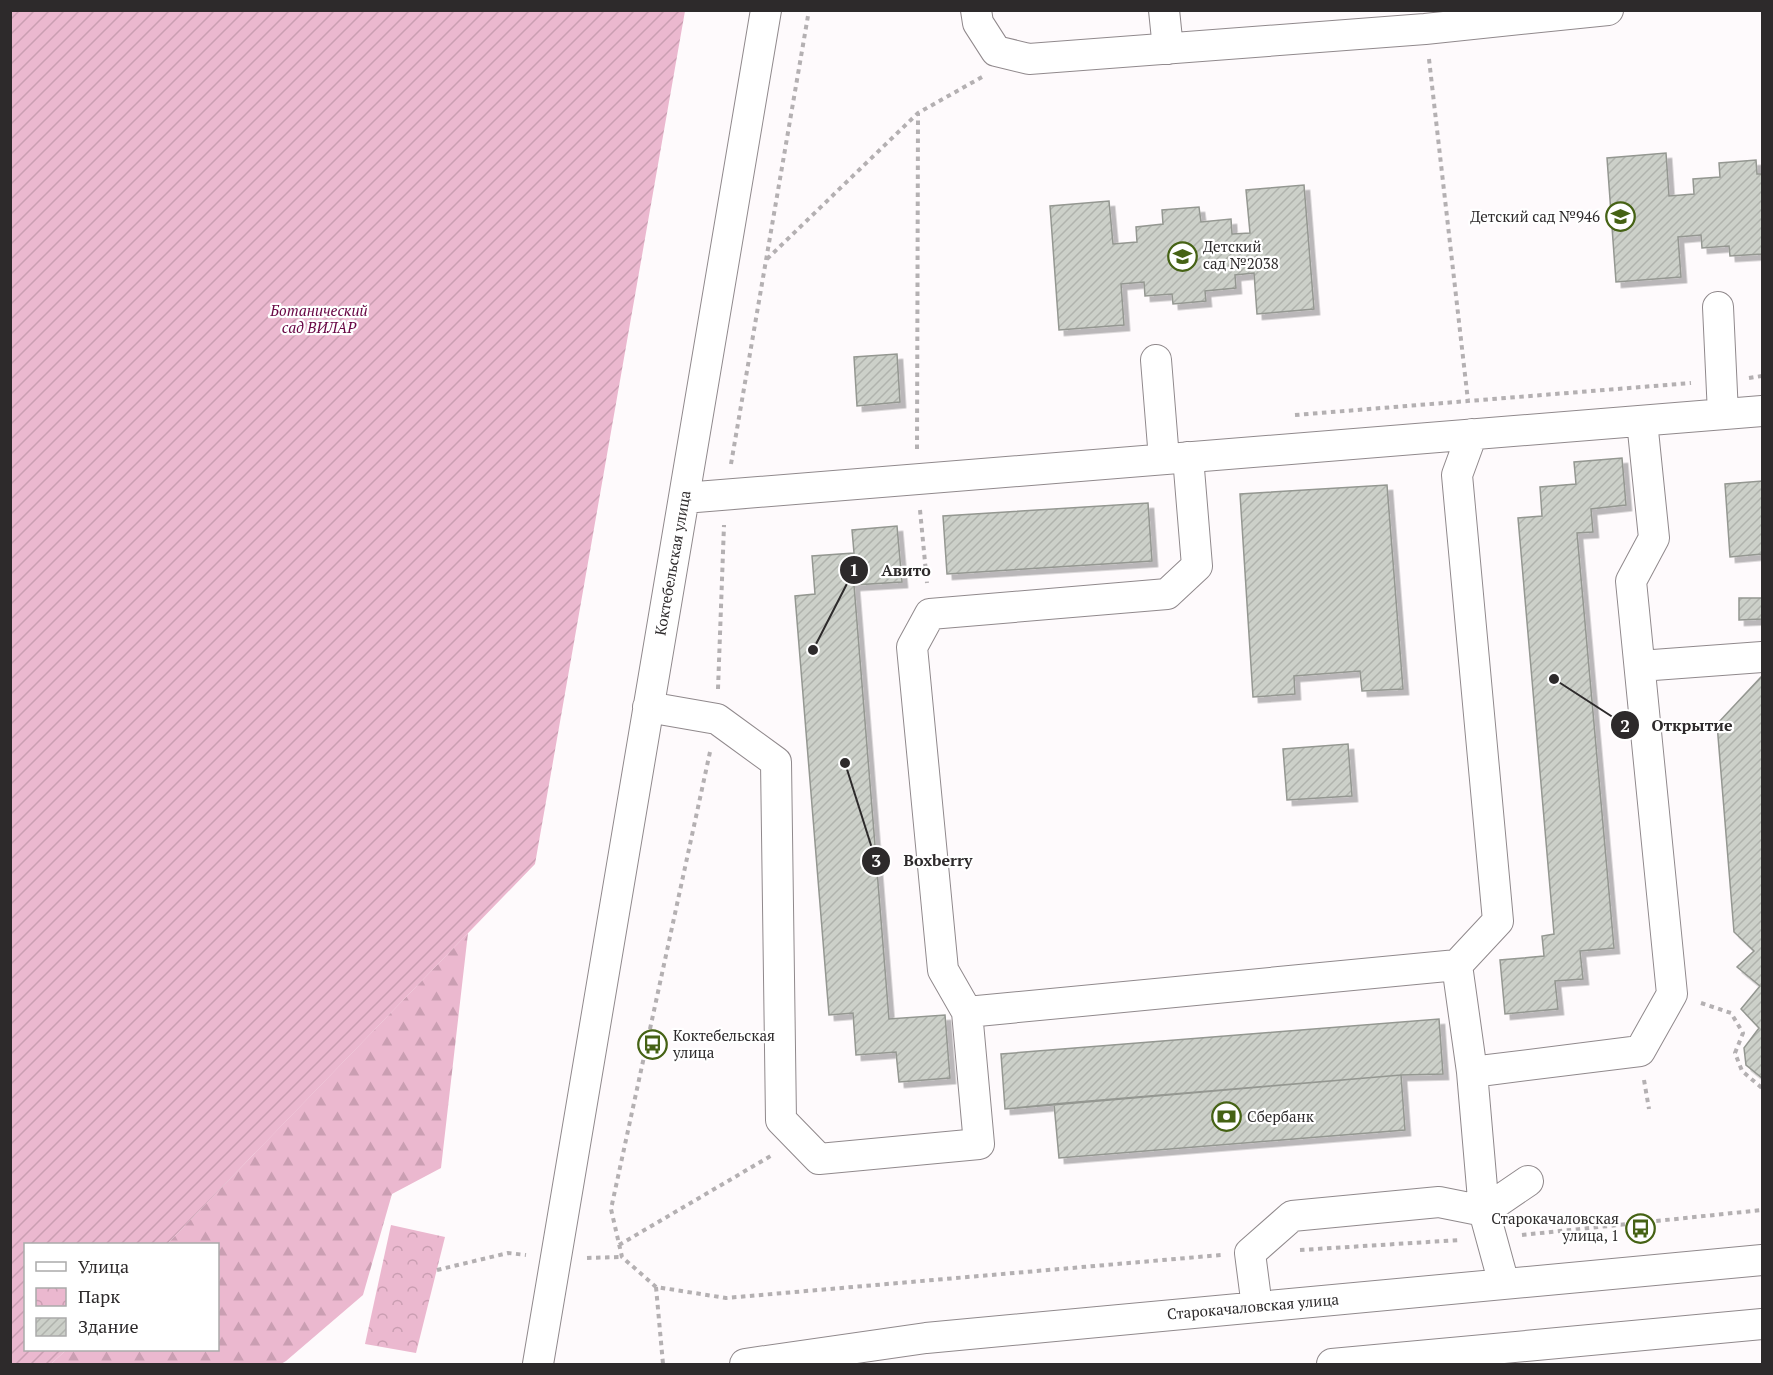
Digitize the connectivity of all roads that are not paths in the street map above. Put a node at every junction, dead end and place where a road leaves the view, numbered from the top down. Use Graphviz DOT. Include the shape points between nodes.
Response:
graph roads {
  1 [pos="766,10"];
  2 [pos="976,10"];
  3 [pos="1164,10"];
  4 [pos="1608,10"];
  5 [pos="1168,49"];
  6 [pos="1718,307"];
  7 [pos="1156,360"];
  8 [pos="1762,411"];
  9 [pos="1723,414"];
  10 [pos="1642,421"];
  11 [pos="1472,434"];
  12 [pos="1176,458"];
  13 [pos="684,498"];
  14 [pos="1762,657"];
  15 [pos="1640,666"];
  16 [pos="648,707"];
  17 [pos="1457,965"];
  18 [pos="967,1012"];
  19 [pos="1472,1072"];
  20 [pos="1528,1181"];
  21 [pos="1484,1211"];
  22 [pos="1762,1260"];
  23 [pos="1504,1284"];
  24 [pos="1257,1307"];
  25 [pos="1762,1324"];
  26 [pos="538,1365"];
  27 [pos="745,1365"];
  28 [pos="1332,1365"];
  1 -- 13 [label="street, Коктебельская улица"];
  2 -- 5 [label="street" via="978,23 996,51 1029,59"];
  3 -- 5 [label="street"];
  4 -- 5 [label="street" via="1425,30"];
  6 -- 9 [label="street"];
  7 -- 12 [label="street"];
  8 -- 9 [label="street"];
  9 -- 10 [label="street"];
  10 -- 11 [label="street"];
  10 -- 15 [label="street" via="1654,538 1631,581"];
  11 -- 12 [label="street"];
  11 -- 17 [label="street" via="1457,475 1498,921"];
  12 -- 13 [label="street"];
  12 -- 18 [label="street" via="1197,566 1167,594 930,614 912,647 943,970"];
  13 -- 16 [label="street, Коктебельская улица"];
  14 -- 15 [label="street"];
  15 -- 19 [label="street" via="1672,994 1640,1051"];
  16 -- 18 [label="street" via="717,719 776,762 781,1120 819,1159 979,1144"];
  16 -- 26 [label="street, Коктебельская улица"];
  17 -- 18 [label="street"];
  17 -- 19 [label="street"];
  19 -- 21 [label="street"];
  20 -- 21 [label="street"];
  21 -- 23 [label="street"];
  21 -- 24 [label="street" via="1439,1202 1292,1216 1250,1253"];
  22 -- 23 [label="street, Старокачаловская улица"];
  23 -- 24 [label="street, Старокачаловская улица"];
  24 -- 27 [label="street, Старокачаловская улица" via="926,1338"];
  25 -- 28 [label="street"];
}
